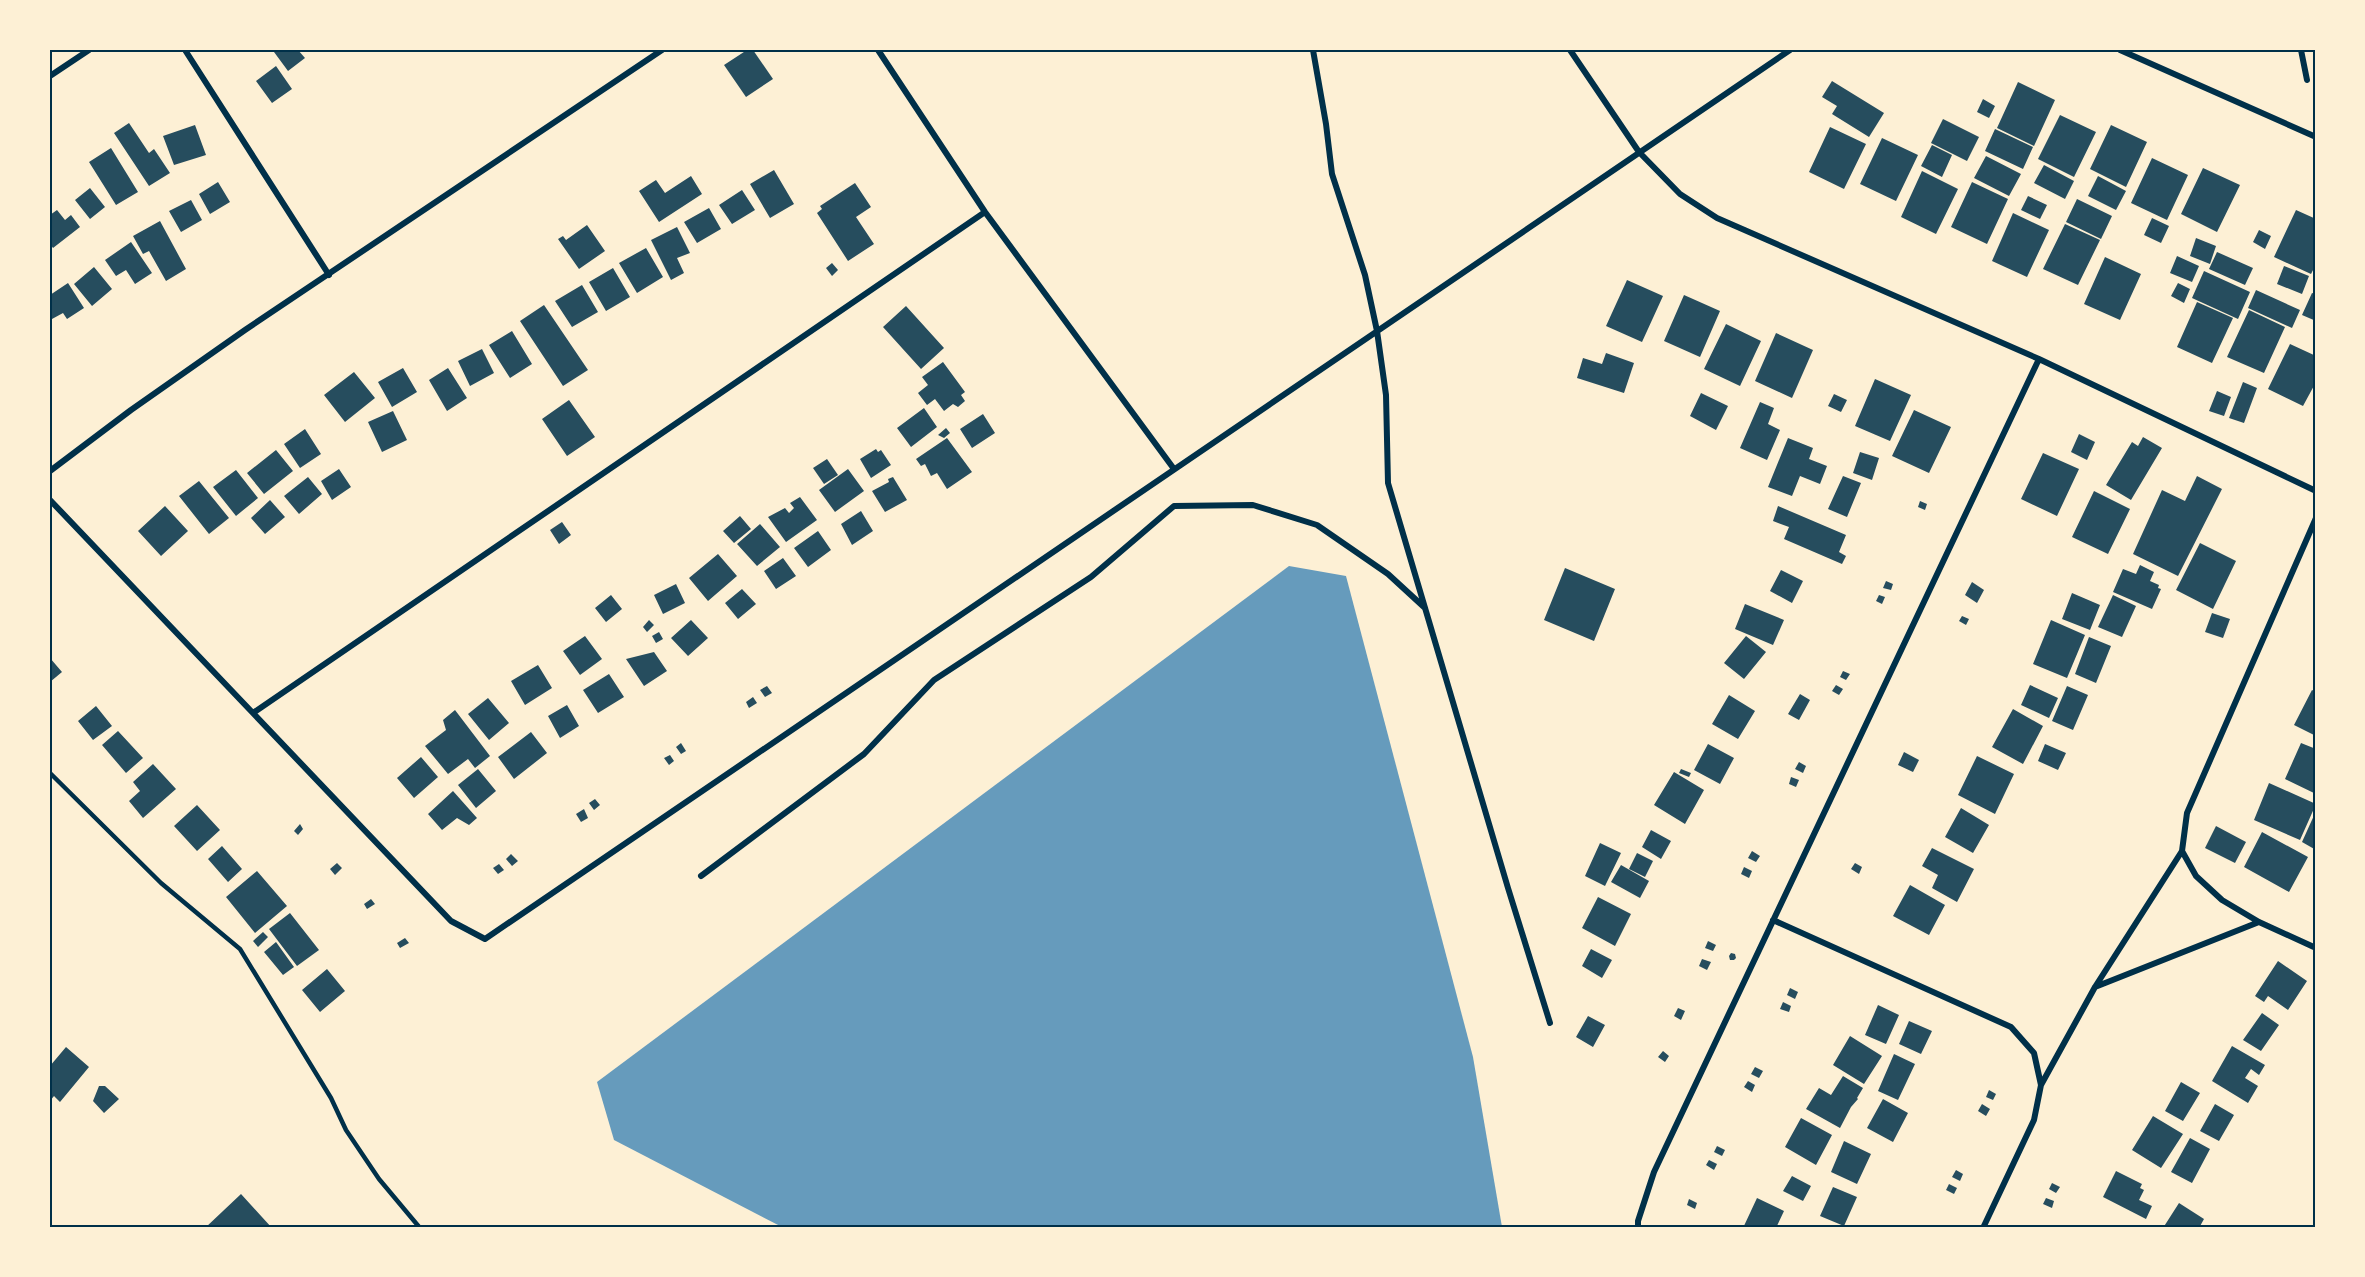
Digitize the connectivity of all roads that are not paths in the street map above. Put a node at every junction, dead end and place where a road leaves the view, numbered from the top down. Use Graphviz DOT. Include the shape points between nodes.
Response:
graph roads {
  1 [pos="89,50"];
  2 [pos="185,50"];
  3 [pos="662,50"];
  4 [pos="878,50"];
  5 [pos="1313,50"];
  6 [pos="1570,50"];
  7 [pos="1790,50"];
  8 [pos="2120,50"];
  9 [pos="2301,50"];
  10 [pos="50,76"];
  11 [pos="2307,80"];
  12 [pos="2316,137"];
  13 [pos="1640,152"];
  14 [pos="985,212"];
  15 [pos="329,275"];
  16 [pos="1377,331"];
  17 [pos="2039,359"];
  18 [pos="1174,469"];
  19 [pos="50,471"];
  20 [pos="2316,491"];
  21 [pos="50,500"];
  22 [pos="2316,518"];
  23 [pos="1425,609"];
  24 [pos="253,713"];
  25 [pos="50,773"];
  26 [pos="2182,851"];
  27 [pos="701,876"];
  28 [pos="1773,920"];
  29 [pos="2259,922"];
  30 [pos="2316,948"];
  31 [pos="2095,987"];
  32 [pos="1550,1023"];
  33 [pos="2041,1085"];
  34 [pos="420,1227"];
  35 [pos="1638,1227"];
  36 [pos="1983,1227"];
  1 -- 10 [label="street"];
  2 -- 15 [label="street"];
  3 -- 15 [label="street"];
  4 -- 14 [label="street"];
  5 -- 16 [label="street" via="1332,174 1365,275"];
  6 -- 13 [label="street"];
  7 -- 13 [label="street"];
  8 -- 12 [label="street"];
  9 -- 11 [label="street"];
  13 -- 16 [label="street"];
  13 -- 17 [label="street" via="1680,194 1717,218"];
  14 -- 18 [label="street"];
  14 -- 24 [label="street"];
  15 -- 19 [label="street" via="150,397"];
  16 -- 18 [label="street"];
  16 -- 23 [label="street" via="1386,395 1388,483"];
  17 -- 20 [label="street"];
  17 -- 28 [label="street"];
  18 -- 24 [label="street" via="485,939 451,921"];
  21 -- 24 [label="street"];
  22 -- 26 [label="street" via="2187,813"];
  23 -- 27 [label="street" via="1388,574 1317,525 1253,506 1174,506 1091,577 934,680 864,754"];
  23 -- 32 [label="street"];
  25 -- 34 [label="lane" via="161,883 240,949 331,1098 346,1131 379,1179"];
  26 -- 29 [label="street" via="2196,876 2222,900"];
  26 -- 31 [label="street"];
  28 -- 33 [label="street" via="2011,1027 2034,1053"];
  28 -- 35 [label="street" via="1654,1172"];
  29 -- 30 [label="street"];
  29 -- 31 [label="street"];
  31 -- 33 [label="street"];
  33 -- 36 [label="street" via="2034,1120"];
}
